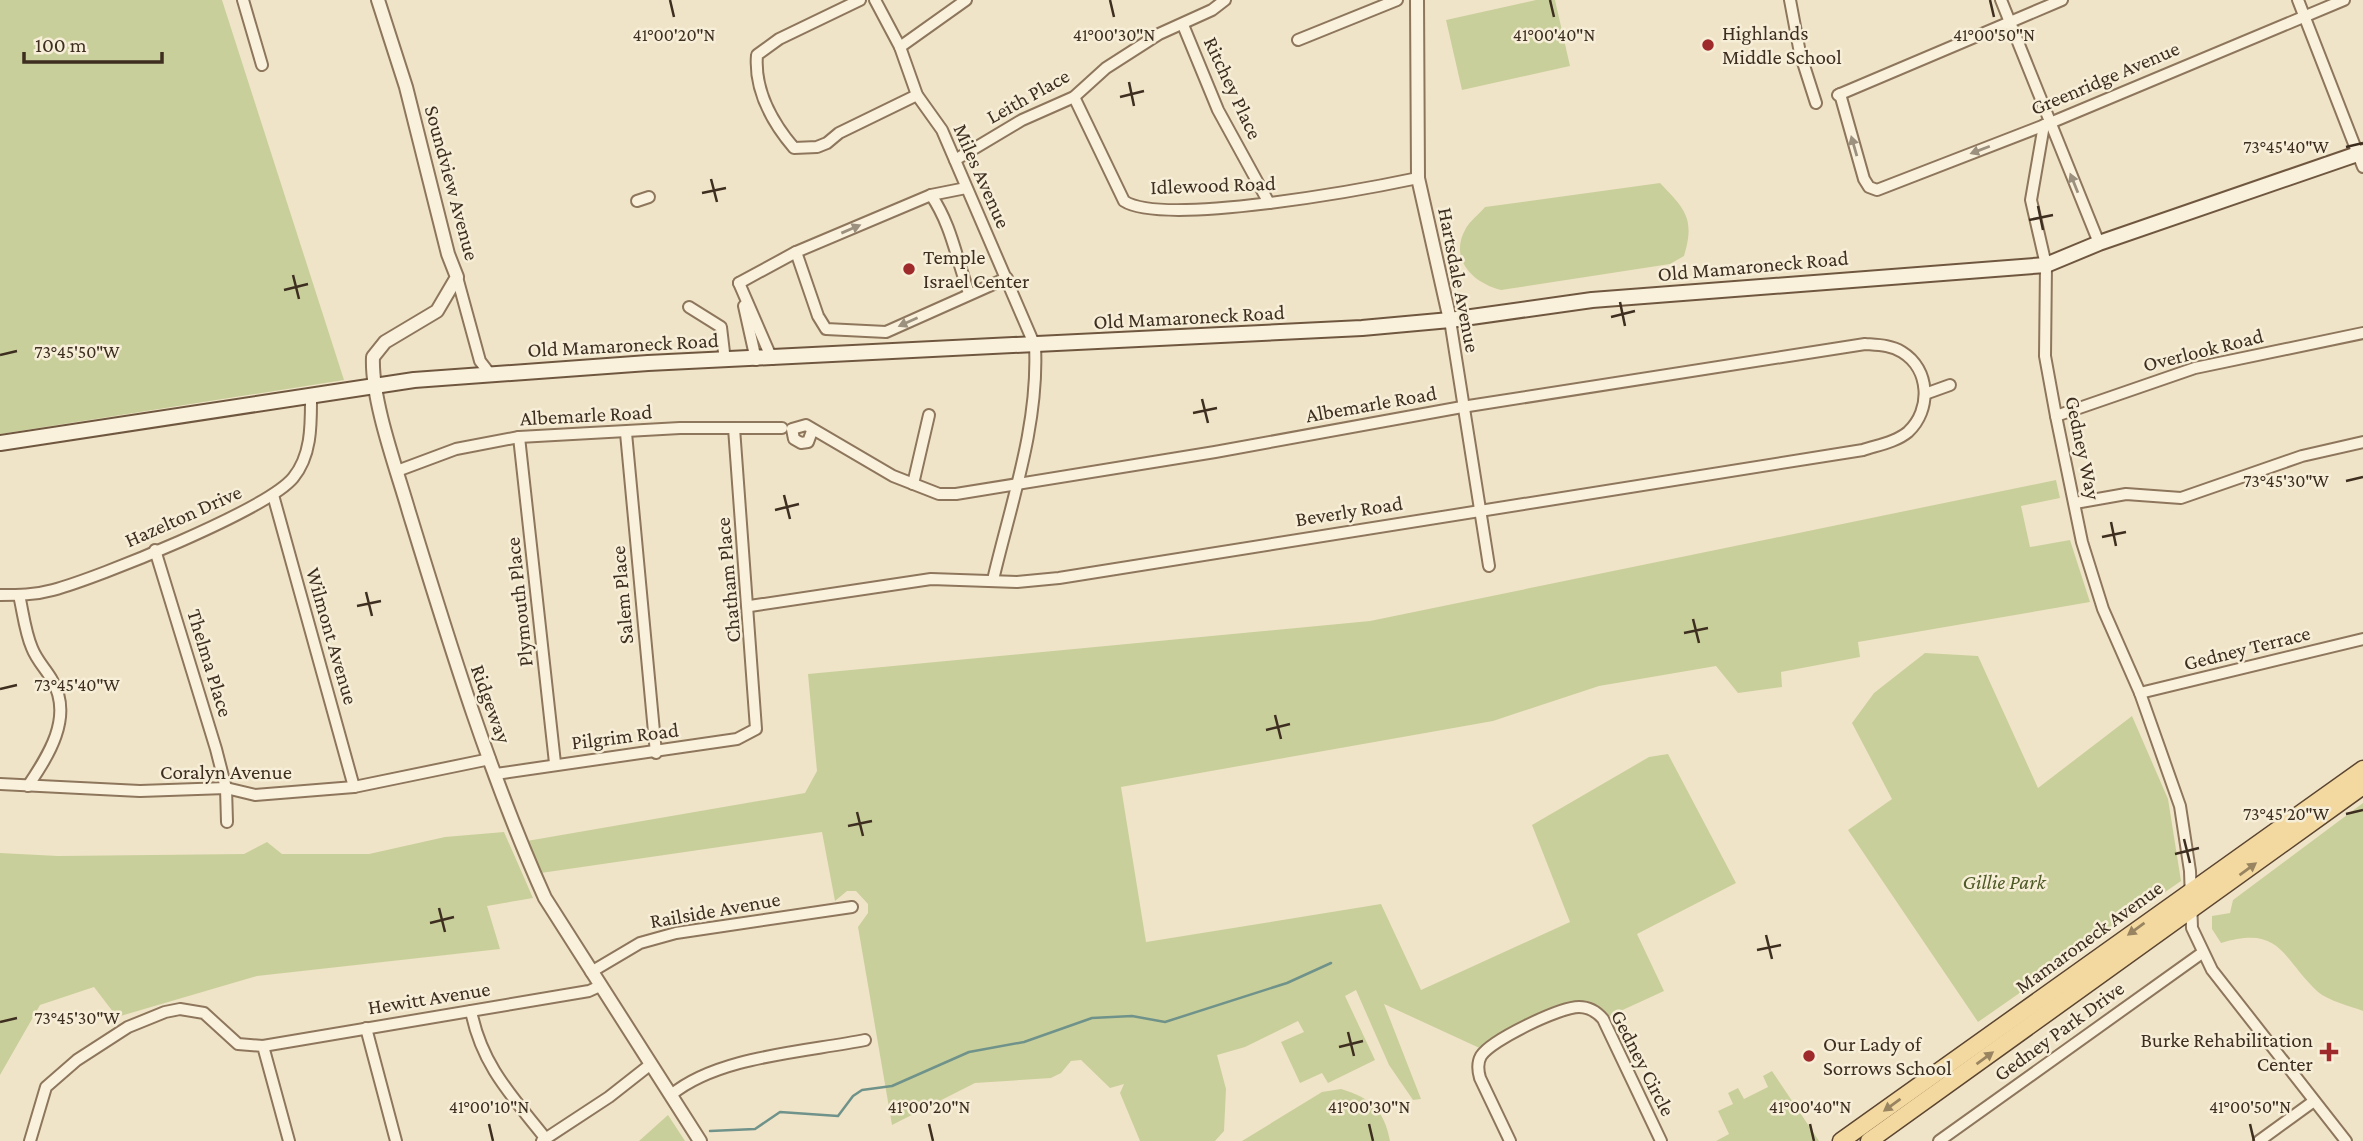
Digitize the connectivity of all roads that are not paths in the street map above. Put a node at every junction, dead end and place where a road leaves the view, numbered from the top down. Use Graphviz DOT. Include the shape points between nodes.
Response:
graph roads {
  1 [pos="243,0"];
  2 [pos="378,0"];
  3 [pos="860,0"];
  4 [pos="875,0"];
  5 [pos="966,0"];
  6 [pos="1225,0"];
  7 [pos="1397,0"];
  8 [pos="1790,0"];
  9 [pos="2001,0"];
  10 [pos="2062,0"];
  11 [pos="2298,0"];
  12 [pos="2344,0"];
  13 [pos="1420,1"];
  14 [pos="2304,16"];
  15 [pos="2010,22"];
  16 [pos="1183,25"];
  17 [pos="1298,40"];
  18 [pos="900,47"];
  19 [pos="262,65"];
  20 [pos="917,95"];
  21 [pos="1074,97"];
  22 [pos="1816,103"];
  23 [pos="2047,124"];
  24 [pos="2361,158"];
  25 [pos="955,160"];
  26 [pos="1418,177"];
  27 [pos="966,188"];
  28 [pos="931,195"];
  29 [pos="649,197"];
  30 [pos="637,201"];
  31 [pos="1269,203"];
  32 [pos="2099,243"];
  33 [pos="796,252"];
  34 [pos="2046,265"];
  35 [pos="457,277"];
  36 [pos="1007,278"];
  37 [pos="739,283"];
  38 [pos="969,293"];
  39 [pos="689,307"];
  40 [pos="1450,320"];
  41 [pos="2363,333"];
  42 [pos="1035,346"];
  43 [pos="772,359"];
  44 [pos="756,360"];
  45 [pos="725,361"];
  46 [pos="490,374"];
  47 [pos="1950,385"];
  48 [pos="375,386"];
  49 [pos="1925,394"];
  50 [pos="311,396"];
  51 [pos="1462,407"];
  52 [pos="929,415"];
  53 [pos="2056,416"];
  54 [pos="734,428"];
  55 [pos="782,428"];
  56 [pos="812,431"];
  57 [pos="626,433"];
  58 [pos="519,437"];
  59 [pos="2363,442"];
  60 [pos="0,443"];
  61 [pos="397,471"];
  62 [pos="1016,482"];
  63 [pos="913,484"];
  64 [pos="273,495"];
  65 [pos="2074,503"];
  66 [pos="1480,509"];
  67 [pos="155,550"];
  68 [pos="1489,566"];
  69 [pos="993,580"];
  70 [pos="0,595"];
  71 [pos="19,595"];
  72 [pos="750,606"];
  73 [pos="2363,639"];
  74 [pos="2140,693"];
  75 [pos="756,729"];
  76 [pos="656,753"];
  77 [pos="490,759"];
  78 [pos="555,763"];
  79 [pos="2363,769"];
  80 [pos="496,774"];
  81 [pos="0,784"];
  82 [pos="28,786"];
  83 [pos="2363,786"];
  84 [pos="354,787"];
  85 [pos="226,788"];
  86 [pos="227,822"];
  87 [pos="2191,889"];
  88 [pos="852,907"];
  89 [pos="2192,909"];
  90 [pos="2202,953"];
  91 [pos="591,972"];
  92 [pos="600,986"];
  93 [pos="471,1011"];
  94 [pos="366,1028"];
  95 [pos="865,1040"];
  96 [pos="263,1046"];
  97 [pos="651,1064"];
  98 [pos="671,1095"];
  99 [pos="2314,1101"];
  100 [pos="544,1140"];
  101 [pos="30,1141"];
  102 [pos="289,1141"];
  103 [pos="396,1141"];
  104 [pos="700,1141"];
  105 [pos="1510,1141"];
  106 [pos="1661,1141"];
  107 [pos="1841,1141"];
  108 [pos="1869,1141"];
  109 [pos="1939,1141"];
  110 [pos="2259,1141"];
  111 [pos="2346,1141"];
  1 -- 19 [label="street"];
  2 -- 35 [label="street, Soundview Avenue"];
  3 -- 20 [label="street" via="779,39 757,55 755,75 781,133 794,148 817,147"];
  4 -- 18 [label="street, Miles Avenue"];
  5 -- 18 [label="street"];
  6 -- 16 [label="street, Leith Place"];
  7 -- 17 [label="street"];
  8 -- 22 [label="street"];
  9 -- 15 [label="street"];
  10 -- 15 [label="street"];
  11 -- 14 [label="street"];
  12 -- 14 [label="street, Greenridge Avenue"];
  13 -- 26 [label="street, Hartsdale Avenue"];
  14 -- 23 [label="street, Greenridge Avenue"];
  14 -- 24 [label="street"];
  15 -- 23 [label="street"];
  23 -- 15 [label="street, Greenridge Avenue, one-way" via="1879,189 1869,187 1864,179 1839,94"];
  16 -- 21 [label="street, Leith Place" via="1159,34 1106,68"];
  16 -- 31 [label="street, Ritchey Place" via="1218,110"];
  18 -- 20 [label="street, Miles Avenue"];
  20 -- 25 [label="street, Miles Avenue" via="942,130"];
  21 -- 25 [label="street, Leith Place" via="1022,120"];
  21 -- 31 [label="street, Idlewood Road" via="1124,201 1133,206"];
  32 -- 23 [label="street, one-way"];
  23 -- 34 [label="street, Gedney Way" via="2031,200"];
  24 -- 32 [label="main road, Old Mamaroneck Road"];
  25 -- 27 [label="street, Miles Avenue"];
  26 -- 31 [label="street, Idlewood Road" via="1320,198"];
  26 -- 40 [label="street, Hartsdale Avenue"];
  27 -- 28 [label="street"];
  27 -- 36 [label="street, Miles Avenue"];
  33 -- 28 [label="street, one-way"];
  28 -- 38 [label="street" via="953,234"];
  29 -- 30 [label="street"];
  32 -- 34 [label="main road, Old Mamaroneck Road"];
  33 -- 37 [label="street"];
  38 -- 33 [label="street, one-way" via="886,332 826,329"];
  34 -- 40 [label="main road, Old Mamaroneck Road" via="1592,300"];
  34 -- 53 [label="street, Gedney Way" via="2045,356"];
  35 -- 46 [label="street, Soundview Avenue" via="480,361"];
  35 -- 48 [label="street, Ridgeway" via="437,311 376,351 372,367"];
  36 -- 38 [label="street"];
  36 -- 42 [label="street, Miles Avenue"];
  37 -- 43 [label="street"];
  37 -- 44 [label="street"];
  39 -- 45 [label="street" via="721,327"];
  40 -- 42 [label="main road, Old Mamaroneck Road"];
  40 -- 51 [label="street, Hartsdale Avenue"];
  41 -- 53 [label="street, Overlook Road" via="2195,368"];
  42 -- 43 [label="main road, Old Mamaroneck Road"];
  42 -- 62 [label="street, Miles Avenue" via="1037,380"];
  43 -- 44 [label="main road, Old Mamaroneck Road"];
  44 -- 45 [label="main road, Old Mamaroneck Road"];
  45 -- 46 [label="main road, Old Mamaroneck Road"];
  46 -- 48 [label="main road, Old Mamaroneck Road"];
  47 -- 49 [label="street"];
  48 -- 50 [label="main road, Old Mamaroneck Road"];
  48 -- 61 [label="street, Ridgeway"];
  49 -- 51 [label="street, Albemarle Road" via="1912,360 1885,345 1865,344"];
  49 -- 66 [label="street, Beverly Road" via="1917,422 1906,434 1863,450"];
  50 -- 60 [label="main road, Old Mamaroneck Road"];
  50 -- 64 [label="street, Hazelton Drive" via="304,456 294,476"];
  51 -- 62 [label="street, Albemarle Road"];
  51 -- 66 [label="street, Hartsdale Avenue"];
  52 -- 63 [label="street"];
  53 -- 65 [label="street, Gedney Way"];
  54 -- 55 [label="street, Albemarle Road"];
  54 -- 57 [label="street, Albemarle Road"];
  54 -- 72 [label="street, Chatham Place"];
  56 -- 63 [label="street, Albemarle Road"];
  57 -- 58 [label="street, Albemarle Road"];
  57 -- 76 [label="street, Salem Place"];
  58 -- 61 [label="street, Albemarle Road" via="456,449"];
  58 -- 78 [label="street, Plymouth Place"];
  59 -- 65 [label="street" via="2302,456 2182,498 2126,494"];
  61 -- 77 [label="street, Ridgeway" via="458,672"];
  62 -- 63 [label="street, Albemarle Road" via="956,494 939,494"];
  62 -- 69 [label="street, Miles Avenue"];
  64 -- 67 [label="street, Hazelton Drive"];
  64 -- 84 [label="street, Wilmont Avenue"];
  65 -- 74 [label="street, Gedney Way" via="2103,608"];
  66 -- 68 [label="street, Hartsdale Avenue"];
  66 -- 69 [label="street, Beverly Road" via="1059,578"];
  67 -- 71 [label="street, Hazelton Drive" via="53,590"];
  67 -- 85 [label="street, Thelma Place"];
  69 -- 72 [label="street, Beverly Road" via="931,579"];
  70 -- 71 [label="street, Hazelton Drive"];
  71 -- 82 [label="street" via="30,645 52,680 59,715 58,733"];
  72 -- 75 [label="street, Chatham Place"];
  73 -- 74 [label="street, Gedney Terrace"];
  74 -- 87 [label="street, Gedney Way" via="2180,806"];
  75 -- 76 [label="street, Pilgrim Road" via="737,740"];
  76 -- 78 [label="street, Pilgrim Road"];
  77 -- 80 [label="street, Ridgeway"];
  77 -- 84 [label="street, Coralyn Avenue"];
  78 -- 80 [label="street, Pilgrim Road"];
  79 -- 87 [label="main road, Mamaroneck Avenue"];
  80 -- 91 [label="street, Ridgeway" via="545,898"];
  81 -- 82 [label="street, Coralyn Avenue"];
  82 -- 85 [label="street, Coralyn Avenue" via="141,791"];
  89 -- 83 [label="main road, Mamaroneck Avenue, one-way"];
  84 -- 85 [label="street, Coralyn Avenue" via="255,795"];
  85 -- 86 [label="street, Thelma Place"];
  87 -- 89 [label="street, Gedney Way"];
  87 -- 107 [label="main road, Mamaroneck Avenue, one-way"];
  88 -- 91 [label="street, Railside Avenue" via="676,933 640,943"];
  89 -- 90 [label="street, Gedney Way" via="2192,928"];
  108 -- 89 [label="main road, Mamaroneck Avenue, one-way"];
  90 -- 99 [label="street, Gedney Way"];
  90 -- 109 [label="street, Gedney Park Drive"];
  91 -- 92 [label="street, Ridgeway"];
  92 -- 93 [label="street, Hewitt Avenue" via="589,992"];
  92 -- 97 [label="street, Ridgeway"];
  93 -- 94 [label="street, Hewitt Avenue"];
  93 -- 100 [label="street" via="480,1048"];
  94 -- 96 [label="street, Hewitt Avenue"];
  94 -- 103 [label="street"];
  95 -- 98 [label="street" via="715,1068"];
  96 -- 101 [label="street" via="238,1044 204,1013 180,1009 128,1027 46,1087"];
  96 -- 102 [label="street"];
  97 -- 98 [label="street, Ridgeway"];
  97 -- 100 [label="street"];
  98 -- 104 [label="street, Ridgeway"];
  99 -- 110 [label="street"];
  99 -- 111 [label="street, Gedney Way"];
  105 -- 106 [label="street, Gedney Circle" via="1480,1078 1481,1056 1500,1039 1578,1007 1603,1019"];
}
